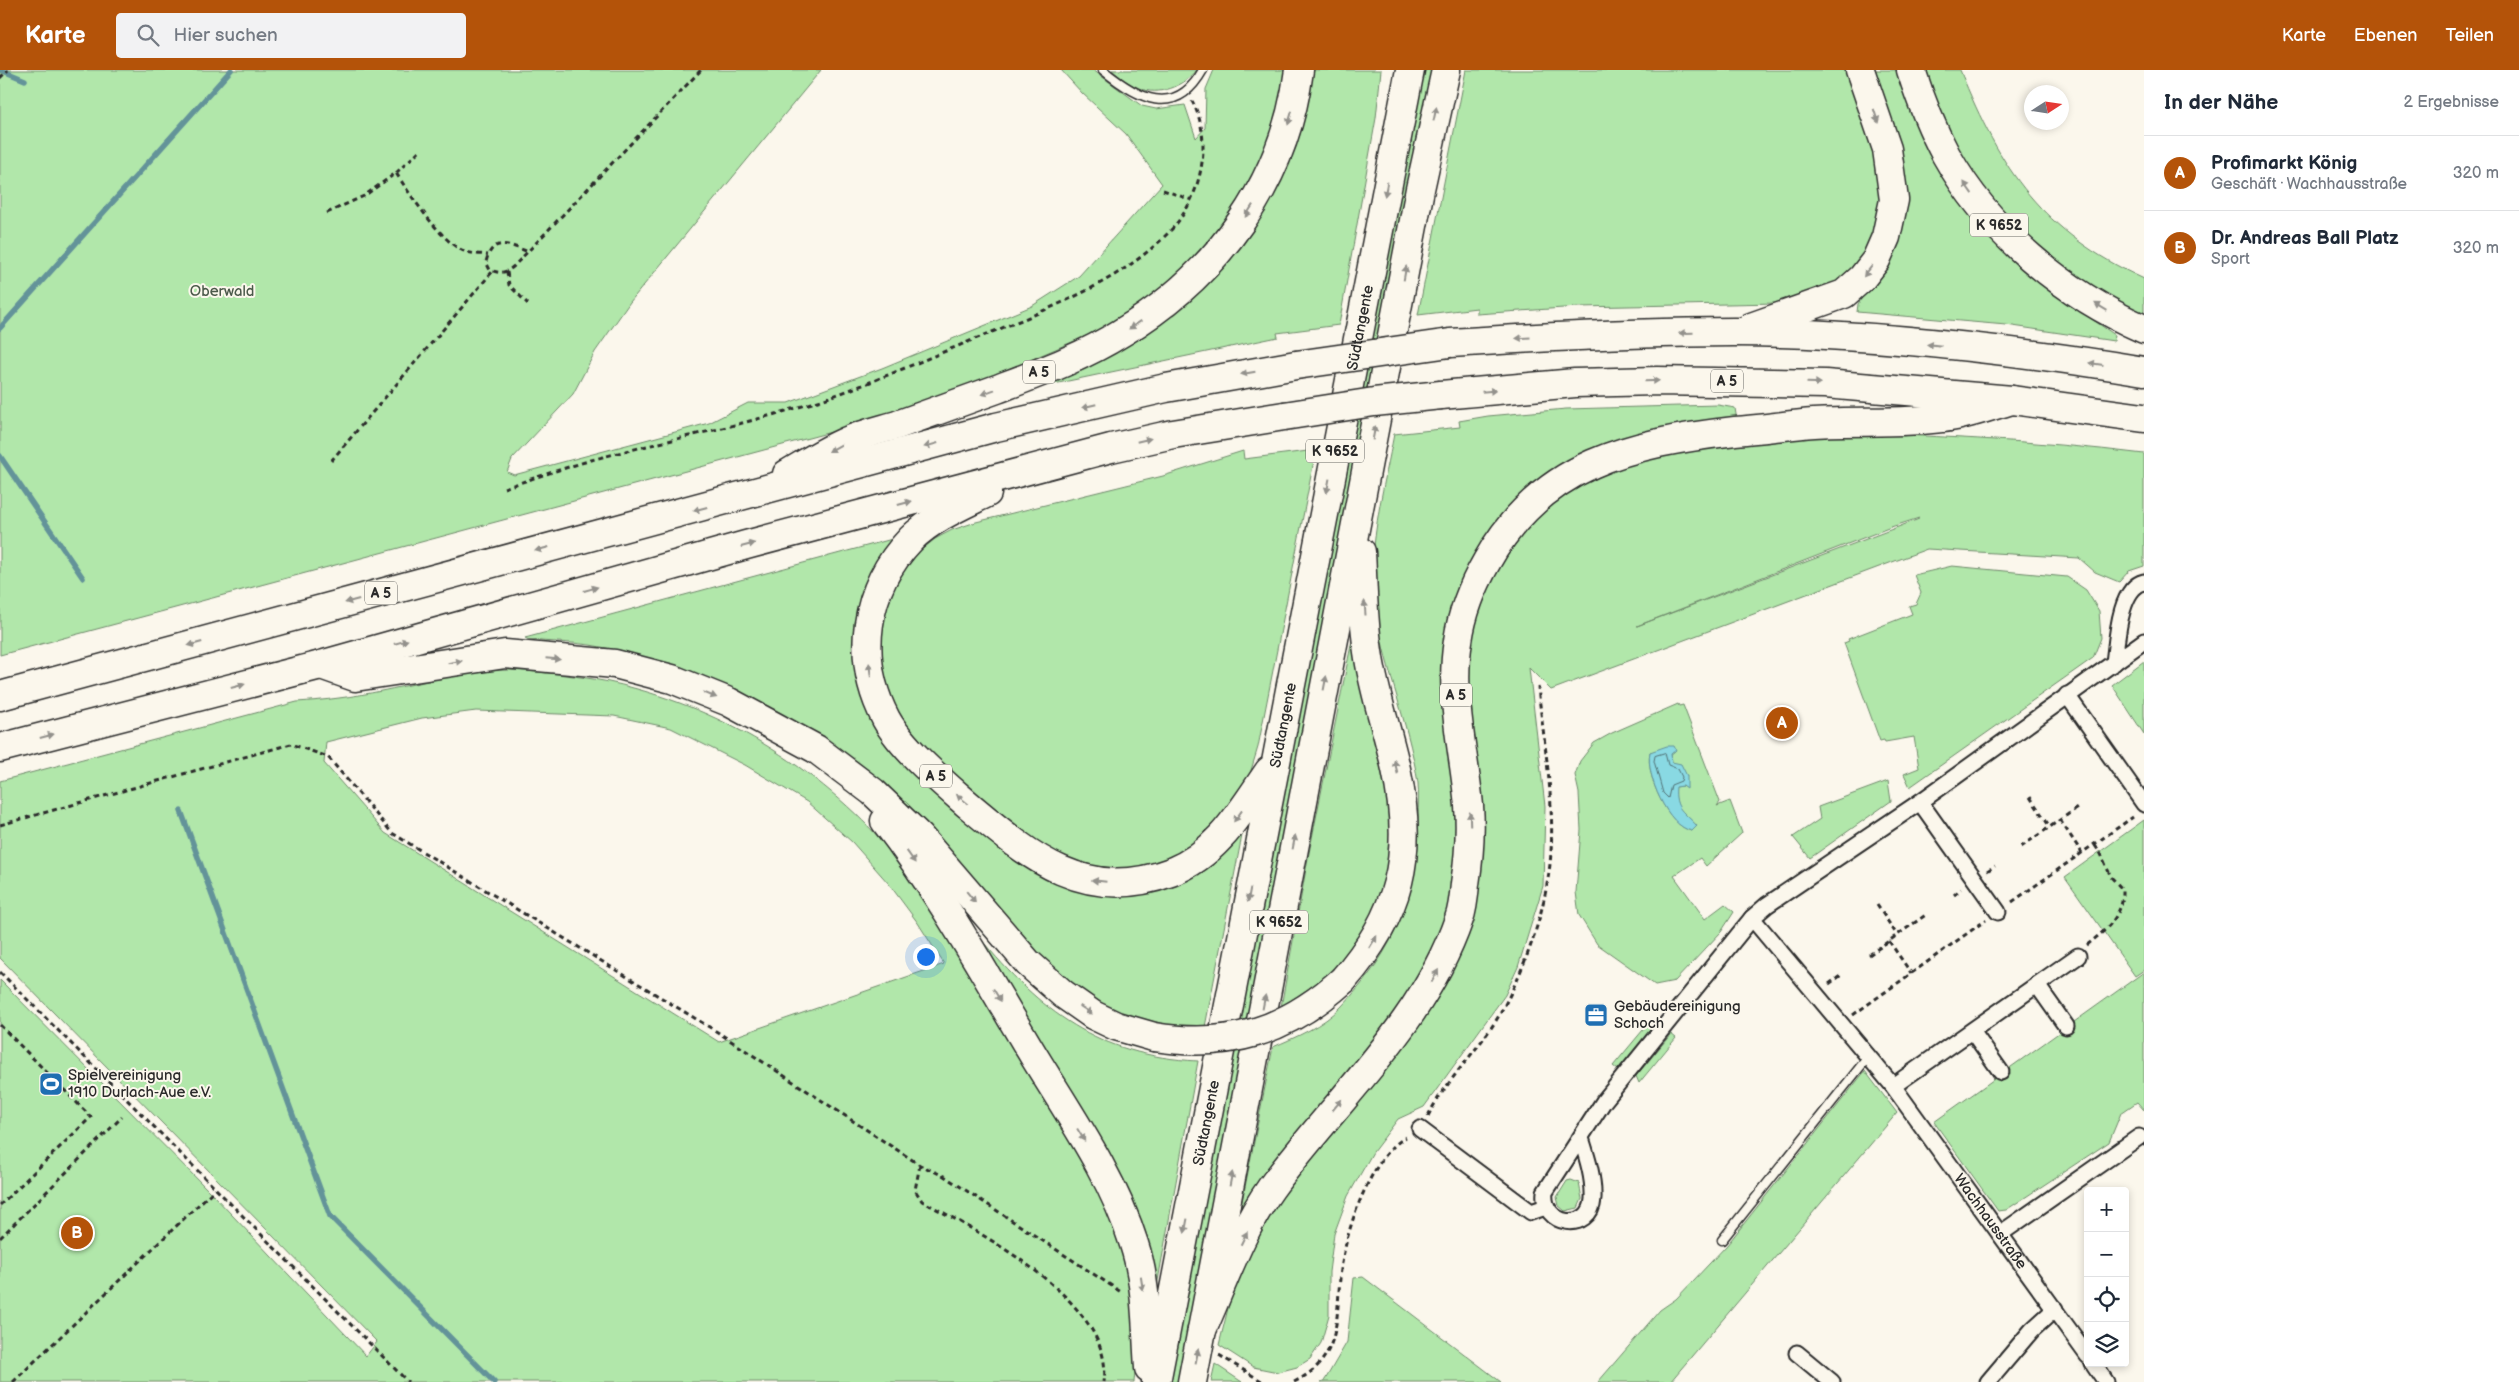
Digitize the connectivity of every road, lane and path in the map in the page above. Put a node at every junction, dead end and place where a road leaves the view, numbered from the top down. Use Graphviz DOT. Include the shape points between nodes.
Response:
graph roads {
  1 [pos="8,70"];
  2 [pos="701,70"];
  3 [pos="1103,70"];
  4 [pos="1203,70"];
  5 [pos="1299,70"];
  6 [pos="1392,70"];
  7 [pos="1410,70"];
  8 [pos="1446,70"];
  9 [pos="1860,70"];
  10 [pos="1911,70"];
  11 [pos="0,78"];
  12 [pos="1186,91"];
  13 [pos="1395,141"];
  14 [pos="421,149"];
  15 [pos="396,173"];
  16 [pos="1162,190"];
  17 [pos="1192,200"];
  18 [pos="327,213"];
  19 [pos="526,251"];
  20 [pos="488,255"];
  21 [pos="493,271"];
  22 [pos="507,272"];
  23 [pos="528,304"];
  24 [pos="2144,329"];
  25 [pos="1735,332"];
  26 [pos="2144,371"];
  27 [pos="2012,400"];
  28 [pos="2144,418"];
  29 [pos="331,461"];
  30 [pos="1046,465"];
  31 [pos="504,488"];
  32 [pos="747,496"];
  33 [pos="1358,515"];
  34 [pos="2144,582"];
  35 [pos="2144,641"];
  36 [pos="2114,662"];
  37 [pos="321,665"];
  38 [pos="1538,687"];
  39 [pos="2067,695"];
  40 [pos="0,696"];
  41 [pos="0,748"];
  42 [pos="1275,761"];
  43 [pos="851,776"];
  44 [pos="2030,797"];
  45 [pos="1920,802"];
  46 [pos="2144,804"];
  47 [pos="2080,806"];
  48 [pos="2060,820"];
  49 [pos="0,825"];
  50 [pos="2050,827"];
  51 [pos="2094,844"];
  52 [pos="2021,847"];
  53 [pos="2082,853"];
  54 [pos="1876,905"];
  55 [pos="1998,912"];
  56 [pos="1927,914"];
  57 [pos="1752,918"];
  58 [pos="1898,935"];
  59 [pos="1889,941"];
  60 [pos="1869,955"];
  61 [pos="2078,956"];
  62 [pos="0,972"];
  63 [pos="1912,973"];
  64 [pos="2037,985"];
  65 [pos="0,1024"];
  66 [pos="2066,1026"];
  67 [pos="1972,1031"];
  68 [pos="1868,1057"];
  69 [pos="2001,1072"];
  70 [pos="1893,1086"];
  71 [pos="122,1117"];
  72 [pos="1423,1124"];
  73 [pos="2139,1137"];
  74 [pos="1581,1138"];
  75 [pos="920,1165"];
  76 [pos="215,1189"];
  77 [pos="0,1205"];
  78 [pos="1546,1207"];
  79 [pos="2000,1234"];
  80 [pos="0,1238"];
  81 [pos="1722,1240"];
  82 [pos="1096,1277"];
  83 [pos="2055,1309"];
  84 [pos="1202,1330"];
  85 [pos="2084,1350"];
  86 [pos="1797,1353"];
  87 [pos="2096,1367"];
  88 [pos="1256,1379"];
  89 [pos="13,1382"];
  90 [pos="408,1382"];
  91 [pos="1104,1382"];
  92 [pos="1150,1382"];
  93 [pos="1156,1382"];
  94 [pos="1192,1382"];
  95 [pos="1263,1382"];
  96 [pos="1294,1382"];
  97 [pos="1832,1382"];
  98 [pos="1988,1382"];
  99 [pos="2106,1382"];
  1 -- 11 [label="path"];
  2 -- 19 [label="path"];
  3 -- 12 [label="lane" via="1132,92 1156,101 1176,97"];
  4 -- 12 [label="lane"];
  5 -- 32 [label="highway, A 5, one-way" via="1284,137 1256,200 1218,254 1171,299 1120,334 1079,355 998,388 847,441"];
  6 -- 13 [label="highway, K 9652"];
  7 -- 13 [label="highway, Südtangente / K 9652"];
  33 -- 8 [label="highway, K 9652, one-way"];
  9 -- 25 [label="highway, A 5, one-way" via="1887,149 1894,200 1886,237 1876,260 1844,294"];
  24 -- 10 [label="highway, K 9652, one-way" via="2072,289 2030,258 2003,229 1970,191 1946,154"];
  12 -- 17 [label="path" via="1194,104 1202,131 1202,166"];
  13 -- 42 [label="highway, Südtangente / K 9652, one-way"];
  14 -- 15 [label="path"];
  15 -- 18 [label="path" via="364,196"];
  15 -- 20 [label="path" via="446,239 464,252"];
  16 -- 17 [label="path"];
  17 -- 31 [label="path" via="1172,229 1121,272 1089,289 864,385 811,404 594,460"];
  19 -- 20 [label="path" via="503,243 495,245"];
  19 -- 22 [label="path"];
  20 -- 21 [label="path" via="486,262"];
  21 -- 22 [label="path"];
  21 -- 29 [label="path"];
  22 -- 23 [label="path" via="508,285"];
  26 -- 25 [label="highway, A 5, one-way" via="1930,344"];
  25 -- 32 [label="highway, A 5, one-way, bridge" via="1599,334 1450,343 1296,365 1166,388 996,427"];
  27 -- 28 [label="highway, A 5"];
  30 -- 27 [label="highway, A 5, one-way, bridge" via="1173,434 1374,402 1575,384 1706,381 1825,384"];
  84 -- 27 [label="highway, A 5, one-way" via="1268,1193 1301,1148 1382,1054 1417,1006 1450,944 1461,913 1470,839 1456,707 1457,645 1463,615 1476,580 1510,524 1565,477 1646,444 1813,423 1945,418"];
  37 -- 30 [label="highway, A 5, one-way" via="746,545"];
  42 -- 30 [label="highway, A 5, one-way" via="1217,842 1191,862 1143,880 1094,881 1046,864 1023,850 940,781 886,720 871,681 866,638 874,602 888,569 912,538 941,516"];
  32 -- 40 [label="highway, A 5, one-way"];
  43 -- 33 [label="highway, K 9652, one-way, bridge" via="903,818 994,927 1044,978 1094,1015 1116,1026 1154,1037 1213,1041 1248,1035 1292,1018 1343,980 1373,943 1385,921 1398,882 1404,845 1400,788 1369,658"];
  84 -- 33 [label="highway, K 9652, one-way"];
  34 -- 36 [label="street" via="2129,592"];
  35 -- 36 [label="street"];
  36 -- 39 [label="street"];
  41 -- 37 [label="highway, A 5, one-way"];
  37 -- 43 [label="highway, one-way" via="354,677 505,654 615,664 672,679 728,702 816,749"];
  38 -- 72 [label="path" via="1551,817 1545,898 1521,972 1500,1013"];
  39 -- 45 [label="street"];
  39 -- 46 [label="street"];
  42 -- 93 [label="highway, Südtangente / K 9652, one-way"];
  43 -- 92 [label="highway, one-way" via="944,907 1122,1208 1135,1246 1143,1287"];
  44 -- 50 [label="path"];
  45 -- 55 [label="street"];
  45 -- 57 [label="street"];
  47 -- 48 [label="path"];
  48 -- 50 [label="path"];
  48 -- 53 [label="path"];
  49 -- 75 [label="path" via="291,744 328,757 392,833 719,1033"];
  50 -- 52 [label="path"];
  51 -- 61 [label="path" via="2111,877 2123,890 2124,900 2110,925 2078,952"];
  54 -- 58 [label="path"];
  56 -- 58 [label="path"];
  57 -- 68 [label="street, Wachhausstraße"];
  57 -- 74 [label="street" via="1604,1101"];
  58 -- 59 [label="path"];
  59 -- 60 [label="path"];
  59 -- 63 [label="path"];
  61 -- 64 [label="street"];
  62 -- 76 [label="path"];
  64 -- 66 [label="street"];
  64 -- 67 [label="street"];
  65 -- 77 [label="path" via="91,1116"];
  67 -- 69 [label="street"];
  67 -- 70 [label="street"];
  68 -- 70 [label="street, Wachhausstraße"];
  68 -- 81 [label="lane"];
  70 -- 79 [label="street, Wachhausstraße"];
  71 -- 80 [label="path"];
  72 -- 78 [label="street" via="1531,1212"];
  72 -- 96 [label="path" via="1399,1141 1366,1187 1349,1230 1341,1264 1338,1322 1332,1342 1320,1365"];
  73 -- 79 [label="street"];
  74 -- 78 [label="street" via="1544,1192"];
  74 -- 78 [label="street" via="1592,1184 1593,1200 1588,1214 1568,1222 1557,1219"];
  75 -- 82 [label="path" via="944,1176"];
  75 -- 91 [label="path" via="915,1190 922,1201 1025,1261 1074,1306 1097,1340"];
  76 -- 89 [label="path"];
  76 -- 90 [label="path"];
  79 -- 83 [label="street, Wachhausstraße"];
  83 -- 85 [label="street, Wachhausstraße"];
  83 -- 98 [label="street" via="2032,1330"];
  94 -- 84 [label="highway, K 9652, one-way"];
  86 -- 97 [label="street"];
  87 -- 99 [label="street"];
  88 -- 95 [label="path"];
}
